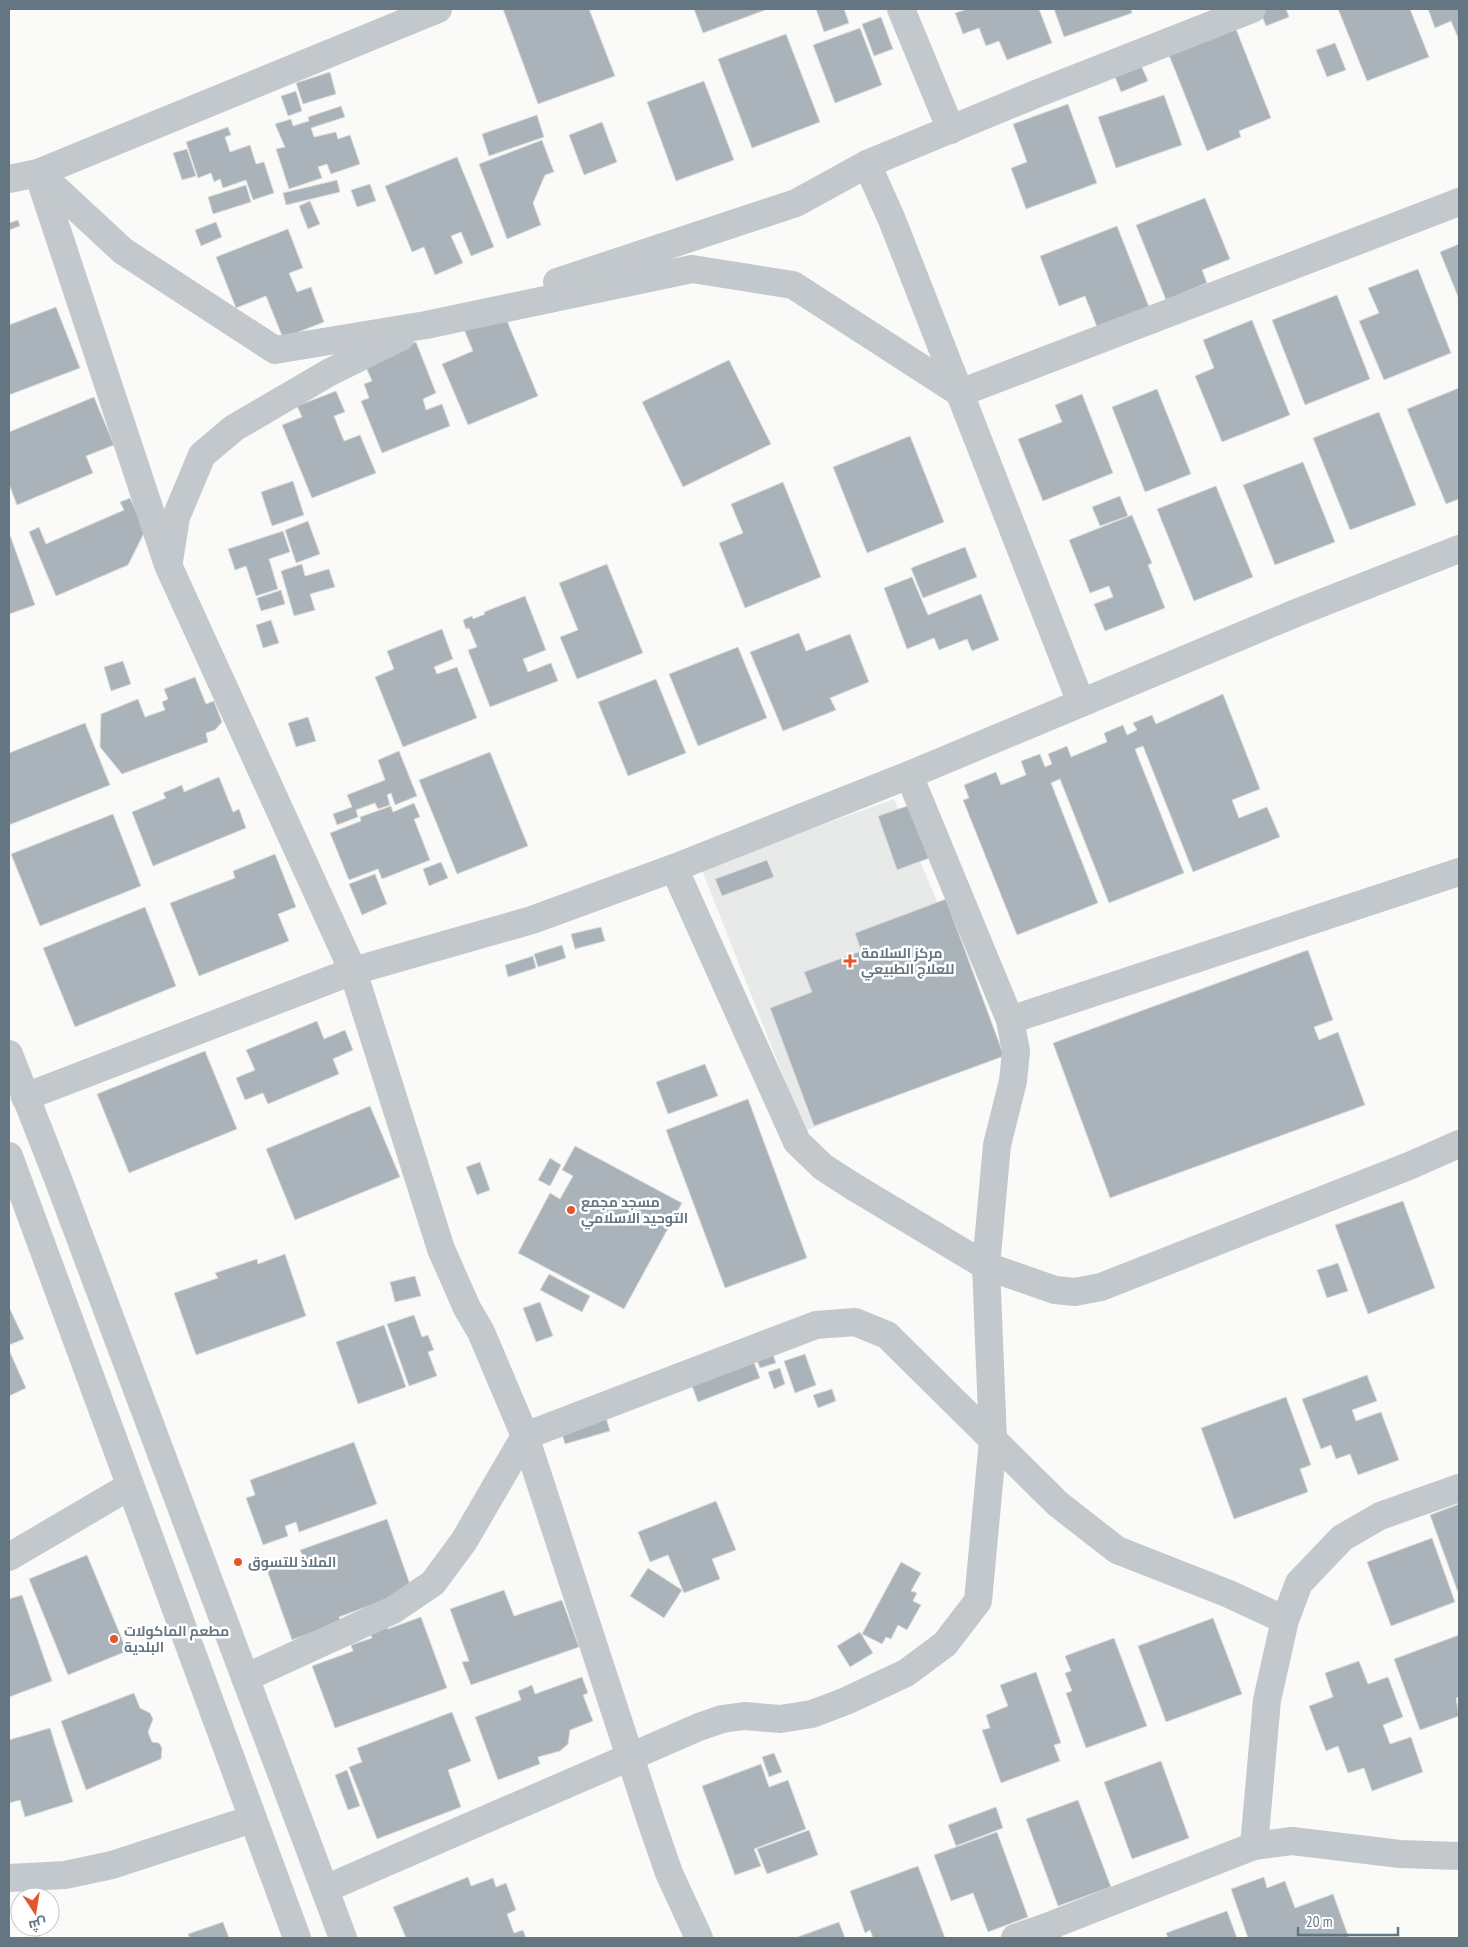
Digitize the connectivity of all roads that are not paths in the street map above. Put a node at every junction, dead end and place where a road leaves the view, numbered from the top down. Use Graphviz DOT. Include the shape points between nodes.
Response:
graph roads {
  1 [pos="438,9"];
  2 [pos="901,9"];
  3 [pos="1252,9"];
  4 [pos="951,130"];
  5 [pos="867,164"];
  6 [pos="38,174"];
  7 [pos="9,179"];
  8 [pos="1459,202"];
  9 [pos="426,325"];
  10 [pos="960,393"];
  11 [pos="1459,549"];
  12 [pos="168,565"];
  13 [pos="1081,703"];
  14 [pos="909,776"];
  15 [pos="674,868"];
  16 [pos="1459,872"];
  17 [pos="353,971"];
  18 [pos="1010,1020"];
  19 [pos="9,1054"];
  20 [pos="24,1097"];
  21 [pos="1459,1144"];
  22 [pos="9,1156"];
  23 [pos="16,1198"];
  24 [pos="986,1266"];
  25 [pos="524,1436"];
  26 [pos="993,1440"];
  27 [pos="130,1486"];
  28 [pos="1459,1488"];
  29 [pos="9,1557"];
  30 [pos="1285,1620"];
  31 [pos="245,1678"];
  32 [pos="630,1756"];
  33 [pos="252,1819"];
  34 [pos="1254,1846"];
  35 [pos="1459,1856"];
  36 [pos="9,1878"];
  37 [pos="324,1889"];
  38 [pos="1046,1933"];
  39 [pos="297,1938"];
  40 [pos="343,1938"];
  41 [pos="699,1938"];
  42 [pos="1015,1938"];
  1 -- 6 [label="street"];
  2 -- 4 [label="street"];
  3 -- 4 [label="street"];
  4 -- 5 [label="street"];
  5 -- 9 [label="street" via="796,203"];
  5 -- 10 [label="street"];
  6 -- 7 [label="street"];
  6 -- 9 [label="street" via="122,251 274,350"];
  6 -- 12 [label="street"];
  8 -- 10 [label="street"];
  9 -- 10 [label="street" via="692,269 793,285"];
  9 -- 12 [label="street" via="306,386 234,428 202,454 176,518"];
  10 -- 13 [label="street"];
  11 -- 13 [label="street"];
  12 -- 17 [label="street"];
  13 -- 14 [label="street"];
  14 -- 15 [label="street"];
  14 -- 18 [label="street"];
  15 -- 17 [label="street" via="532,920"];
  15 -- 24 [label="street" via="797,1142 823,1167"];
  16 -- 18 [label="street"];
  17 -- 20 [label="street"];
  17 -- 25 [label="street" via="441,1249 481,1332"];
  18 -- 24 [label="street" via="1016,1051 1014,1081 997,1145"];
  19 -- 20 [label="street"];
  20 -- 31 [label="street" via="58,1179"];
  21 -- 24 [label="street" via="1102,1287 1075,1292 1055,1290"];
  22 -- 23 [label="street"];
  23 -- 27 [label="street"];
  24 -- 26 [label="street"];
  25 -- 26 [label="street" via="816,1325 854,1322 887,1335"];
  25 -- 31 [label="street" via="464,1541 433,1583 393,1610"];
  25 -- 32 [label="street"];
  26 -- 30 [label="street" via="1058,1504 1118,1550"];
  26 -- 32 [label="street" via="978,1601 946,1644 906,1673 812,1714 780,1719 744,1716 722,1719"];
  27 -- 29 [label="street"];
  27 -- 33 [label="street"];
  28 -- 30 [label="street" via="1380,1516 1342,1538 1299,1582"];
  30 -- 34 [label="street" via="1267,1700"];
  31 -- 37 [label="street"];
  32 -- 37 [label="street"];
  32 -- 41 [label="street" via="669,1873"];
  33 -- 36 [label="street" via="112,1865 65,1875"];
  33 -- 39 [label="street"];
  34 -- 35 [label="street" via="1292,1841 1400,1854"];
  34 -- 38 [label="street"];
  37 -- 40 [label="street"];
  38 -- 42 [label="street"];
}
